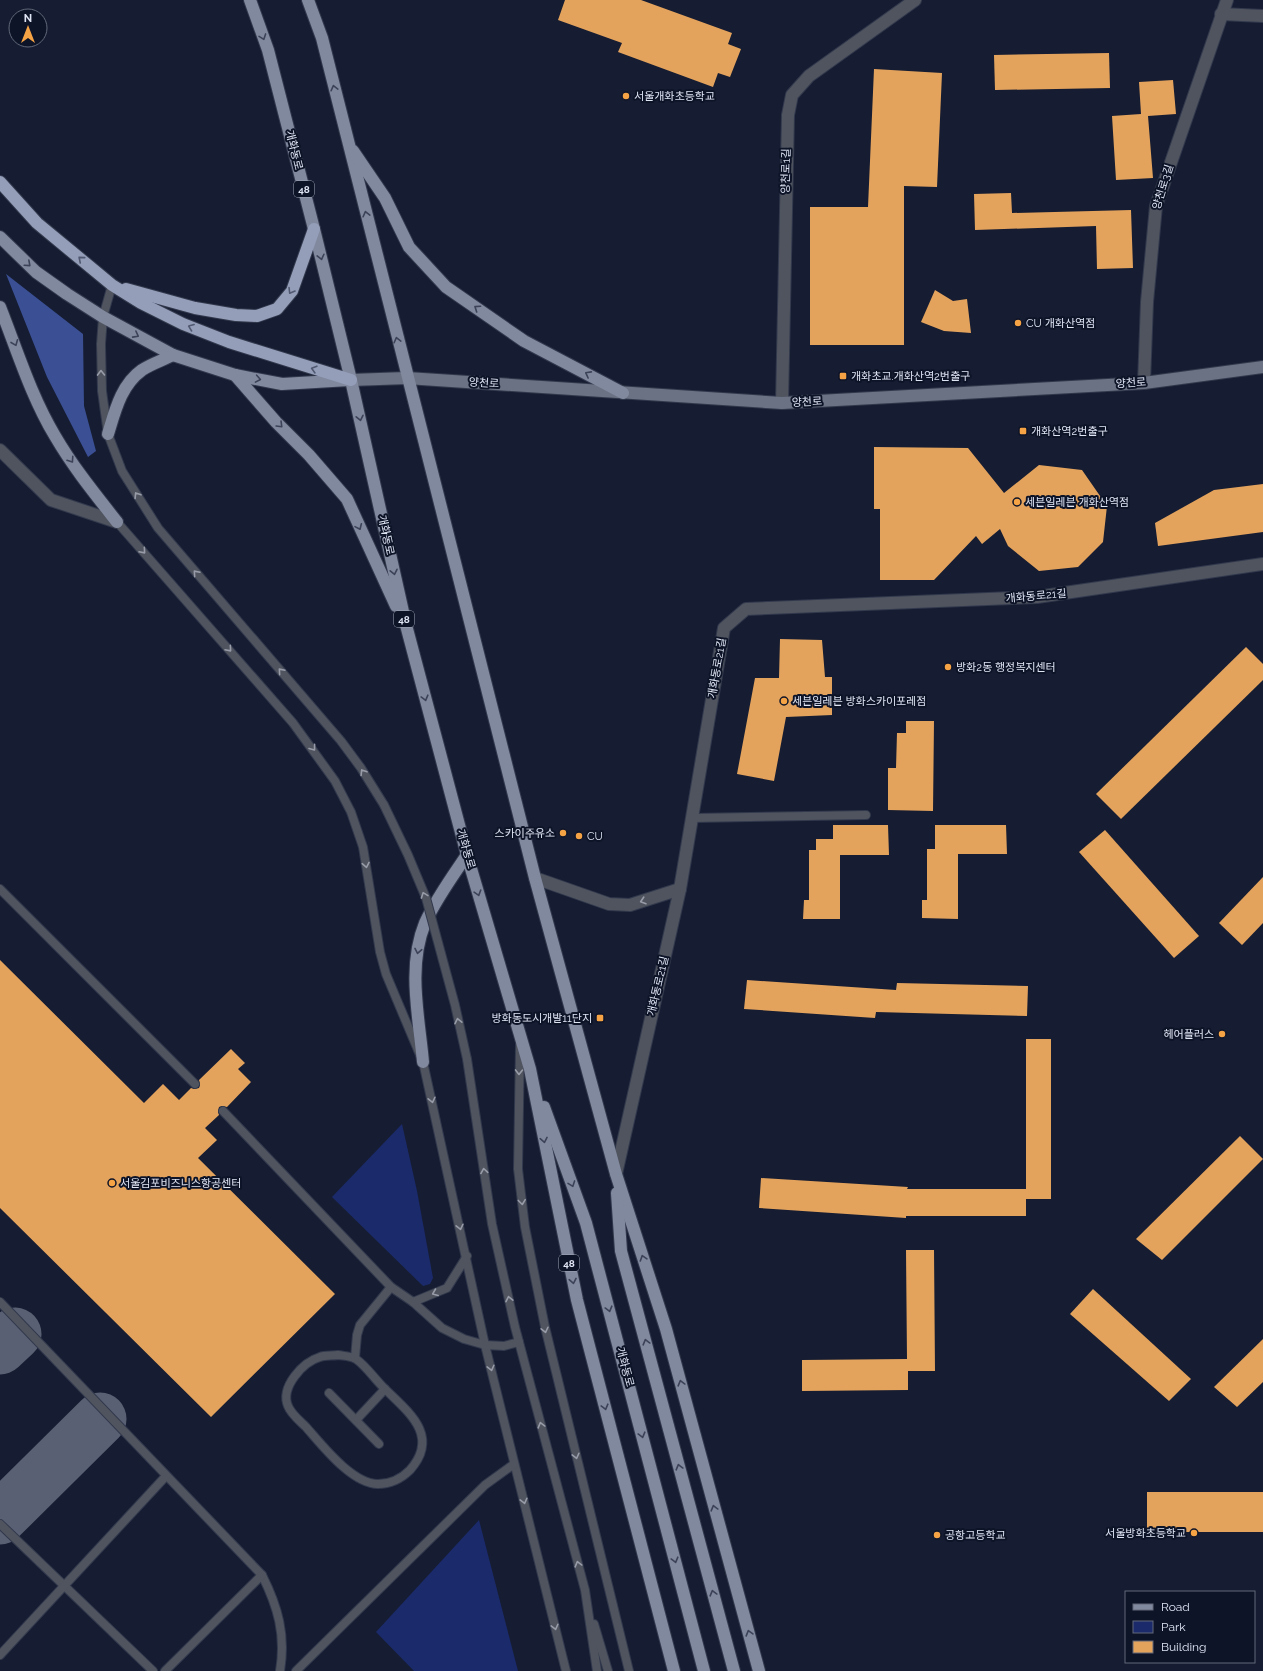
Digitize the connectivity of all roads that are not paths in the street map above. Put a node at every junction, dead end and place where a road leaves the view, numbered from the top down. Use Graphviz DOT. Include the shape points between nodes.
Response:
graph roads {
  1 [pos="250,0"];
  2 [pos="308,0"];
  3 [pos="915,0"];
  4 [pos="1227,0"];
  5 [pos="1221,14"];
  6 [pos="1263,16"];
  7 [pos="348,143"];
  8 [pos="0,182"];
  9 [pos="314,229"];
  10 [pos="0,237"];
  11 [pos="112,285"];
  12 [pos="0,307"];
  13 [pos="103,318"];
  14 [pos="173,355"];
  15 [pos="1263,367"];
  16 [pos="235,375"];
  17 [pos="407,378"];
  18 [pos="351,380"];
  19 [pos="1144,383"];
  20 [pos="623,392"];
  21 [pos="782,403"];
  22 [pos="108,434"];
  23 [pos="0,450"];
  24 [pos="117,522"];
  25 [pos="1263,564"];
  26 [pos="406,626"];
  27 [pos="866,815"];
  28 [pos="692,818"];
  29 [pos="467,855"];
  30 [pos="535,878"];
  31 [pos="0,889"];
  32 [pos="680,889"];
  33 [pos="520,1034"];
  34 [pos="423,1062"];
  35 [pos="530,1069"];
  36 [pos="195,1084"];
  37 [pos="223,1111"];
  38 [pos="616,1174"];
  39 [pos="467,1256"];
  40 [pos="391,1287"];
  41 [pos="0,1302"];
  42 [pos="413,1302"];
  43 [pos="519,1342"];
  44 [pos="485,1345"];
  45 [pos="355,1358"];
  46 [pos="385,1389"];
  47 [pos="329,1393"];
  48 [pos="356,1420"];
  49 [pos="379,1444"];
  50 [pos="514,1464"];
  51 [pos="166,1476"];
  52 [pos="0,1524"];
  53 [pos="262,1575"];
  54 [pos="65,1586"];
  55 [pos="585,1590"];
  56 [pos="0,1655"];
  57 [pos="153,1671"];
  58 [pos="165,1671"];
  59 [pos="280,1671"];
  60 [pos="296,1671"];
  61 [pos="566,1671"];
  62 [pos="597,1671"];
  63 [pos="608,1671"];
  64 [pos="629,1671"];
  65 [pos="674,1671"];
  66 [pos="704,1671"];
  67 [pos="734,1671"];
  68 [pos="759,1671"];
  1 -- 9 [label="main road, 개화동로 / 48, one-way" via="268,50"];
  7 -- 2 [label="main road, one-way" via="322,38"];
  3 -- 21 [label="street, 양천로1길" via="809,76 792,95 788,115"];
  4 -- 5 [label="street, 양천로3길"];
  5 -- 6 [label="street"];
  5 -- 19 [label="street, 양천로3길" via="1156,206 1147,302"];
  17 -- 7 [label="main road, one-way"];
  20 -- 7 [label="main road, one-way" via="524,341 446,287 410,247 385,198"];
  11 -- 8 [label="highway, one-way" via="37,223"];
  9 -- 11 [label="highway, one-way" via="292,292 277,309 257,316 195,308"];
  9 -- 18 [label="main road, 개화동로 / 48, one-way"];
  10 -- 13 [label="main road, one-way" via="36,272"];
  11 -- 13 [label="lane"];
  18 -- 11 [label="highway, one-way" via="229,342 183,324"];
  12 -- 24 [label="main road, one-way" via="34,394 55,436"];
  13 -- 14 [label="main road, one-way"];
  22 -- 13 [label="lane, one-way" via="102,391"];
  14 -- 16 [label="main road"];
  14 -- 22 [label="main road" via="142,370 126,386"];
  15 -- 19 [label="main road, 양천로"];
  16 -- 18 [label="main road, one-way" via="282,384"];
  16 -- 26 [label="main road, one-way" via="347,499"];
  17 -- 18 [label="main road, 양천로"];
  17 -- 20 [label="main road, 양천로"];
  17 -- 30 [label="main road"];
  18 -- 26 [label="main road, 개화동로 / 48, one-way"];
  19 -- 21 [label="main road, 양천로"];
  20 -- 21 [label="main road, 양천로"];
  43 -- 22 [label="lane, one-way, bridge" via="492,1224 467,1059 455,1005 426,898 408,856 384,805 341,741 158,528 122,472"];
  23 -- 24 [label="street" via="52,500"];
  24 -- 34 [label="lane, one-way" via="293,722 335,781 351,812 363,847 386,974"];
  25 -- 28 [label="street, 개화동로21길" via="1037,598 746,609 724,628"];
  26 -- 29 [label="main road, 개화동로 / 48, one-way"];
  27 -- 28 [label="lane"];
  28 -- 32 [label="street, 개화동로21길"];
  29 -- 33 [label="main road, 개화동로 / 48, one-way"];
  29 -- 34 [label="main road, one-way" via="441,893 425,923 418,949 414,972"];
  32 -- 30 [label="street, one-way" via="630,906 608,904"];
  30 -- 38 [label="main road"];
  31 -- 36 [label="lane"];
  32 -- 38 [label="street, 개화동로21길"];
  33 -- 35 [label="main road, 개화동로 / 48"];
  33 -- 64 [label="lane, one-way" via="518,1169 525,1227 545,1327"];
  34 -- 39 [label="lane, one-way"];
  35 -- 65 [label="main road, 개화동로 / 48, one-way" via="577,1300"];
  35 -- 66 [label="main road, 개화동로, one-way" via="586,1223"];
  37 -- 40 [label="lane"];
  67 -- 38 [label="main road, one-way" via="621,1251"];
  68 -- 38 [label="main road, one-way" via="666,1329"];
  39 -- 42 [label="lane, one-way" via="447,1288"];
  39 -- 44 [label="lane"];
  40 -- 42 [label="lane"];
  40 -- 45 [label="lane" via="360,1325"];
  41 -- 51 [label="lane"];
  42 -- 44 [label="lane" via="442,1328 464,1339"];
  43 -- 44 [label="lane" via="504,1346"];
  55 -- 43 [label="lane, one-way"];
  44 -- 50 [label="lane, one-way"];
  45 -- 46 [label="lane"];
  45 -- 46 [label="lane" via="338,1355 314,1360 295,1376 287,1391 288,1407 338,1463 362,1480 378,1484 399,1479 407,1472 418,1460 422,1444 416,1422"];
  46 -- 48 [label="lane"];
  47 -- 48 [label="lane"];
  48 -- 49 [label="lane"];
  50 -- 60 [label="lane" via="485,1485"];
  50 -- 61 [label="lane, one-way"];
  51 -- 53 [label="lane"];
  51 -- 54 [label="lane"];
  52 -- 54 [label="lane"];
  53 -- 58 [label="lane"];
  53 -- 59 [label="lane" via="273,1598 279,1620 283,1649"];
  54 -- 56 [label="lane"];
  54 -- 57 [label="lane"];
  55 -- 62 [label="lane"];
  55 -- 63 [label="lane"];
}
